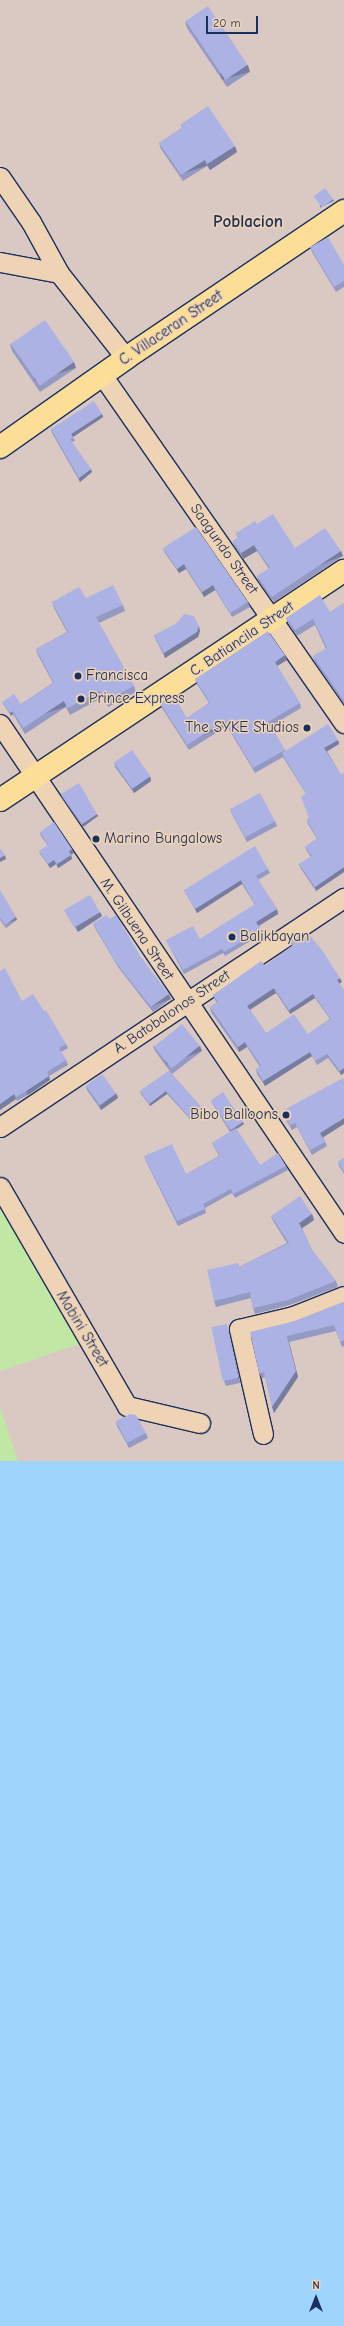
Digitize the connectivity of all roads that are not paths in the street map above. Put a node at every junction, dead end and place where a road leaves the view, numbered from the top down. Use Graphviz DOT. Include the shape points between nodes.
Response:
graph roads {
  1 [pos="0,176"];
  2 [pos="344,211"];
  3 [pos="0,262"];
  4 [pos="59,273"];
  5 [pos="126,358"];
  6 [pos="102,375"];
  7 [pos="0,447"];
  8 [pos="344,571"];
  9 [pos="272,619"];
  10 [pos="344,723"];
  11 [pos="0,724"];
  12 [pos="36,778"];
  13 [pos="0,800"];
  14 [pos="344,898"];
  15 [pos="186,1002"];
  16 [pos="0,1127"];
  17 [pos="0,1187"];
  18 [pos="344,1233"];
  19 [pos="344,1296"];
  20 [pos="200,1423"];
  21 [pos="262,1434"];
  1 -- 4 [label="street" via="32,222"];
  2 -- 5 [label="main road, C. Villaceran Street"];
  3 -- 4 [label="street"];
  4 -- 5 [label="street"];
  5 -- 6 [label="main road, C. Villaceran Street"];
  6 -- 7 [label="main road, C. Villaceran Street"];
  6 -- 9 [label="street, Saagundo Street"];
  8 -- 9 [label="main road, C. Batiancila Street"];
  9 -- 10 [label="street, Saagundo Street"];
  9 -- 12 [label="main road, C. Batiancila Street"];
  11 -- 12 [label="street, M. Gilbuena Street"];
  12 -- 13 [label="main road, C. Batiancila Street"];
  12 -- 15 [label="street, M. Gilbuena Street"];
  14 -- 15 [label="street, A. Batobalonos Street"];
  15 -- 16 [label="street, A. Batobalonos Street"];
  15 -- 18 [label="street, M. Gilbuena Street"];
  17 -- 20 [label="street, Mabini Street" via="127,1406"];
  19 -- 21 [label="street" via="293,1316 239,1329"];
}
